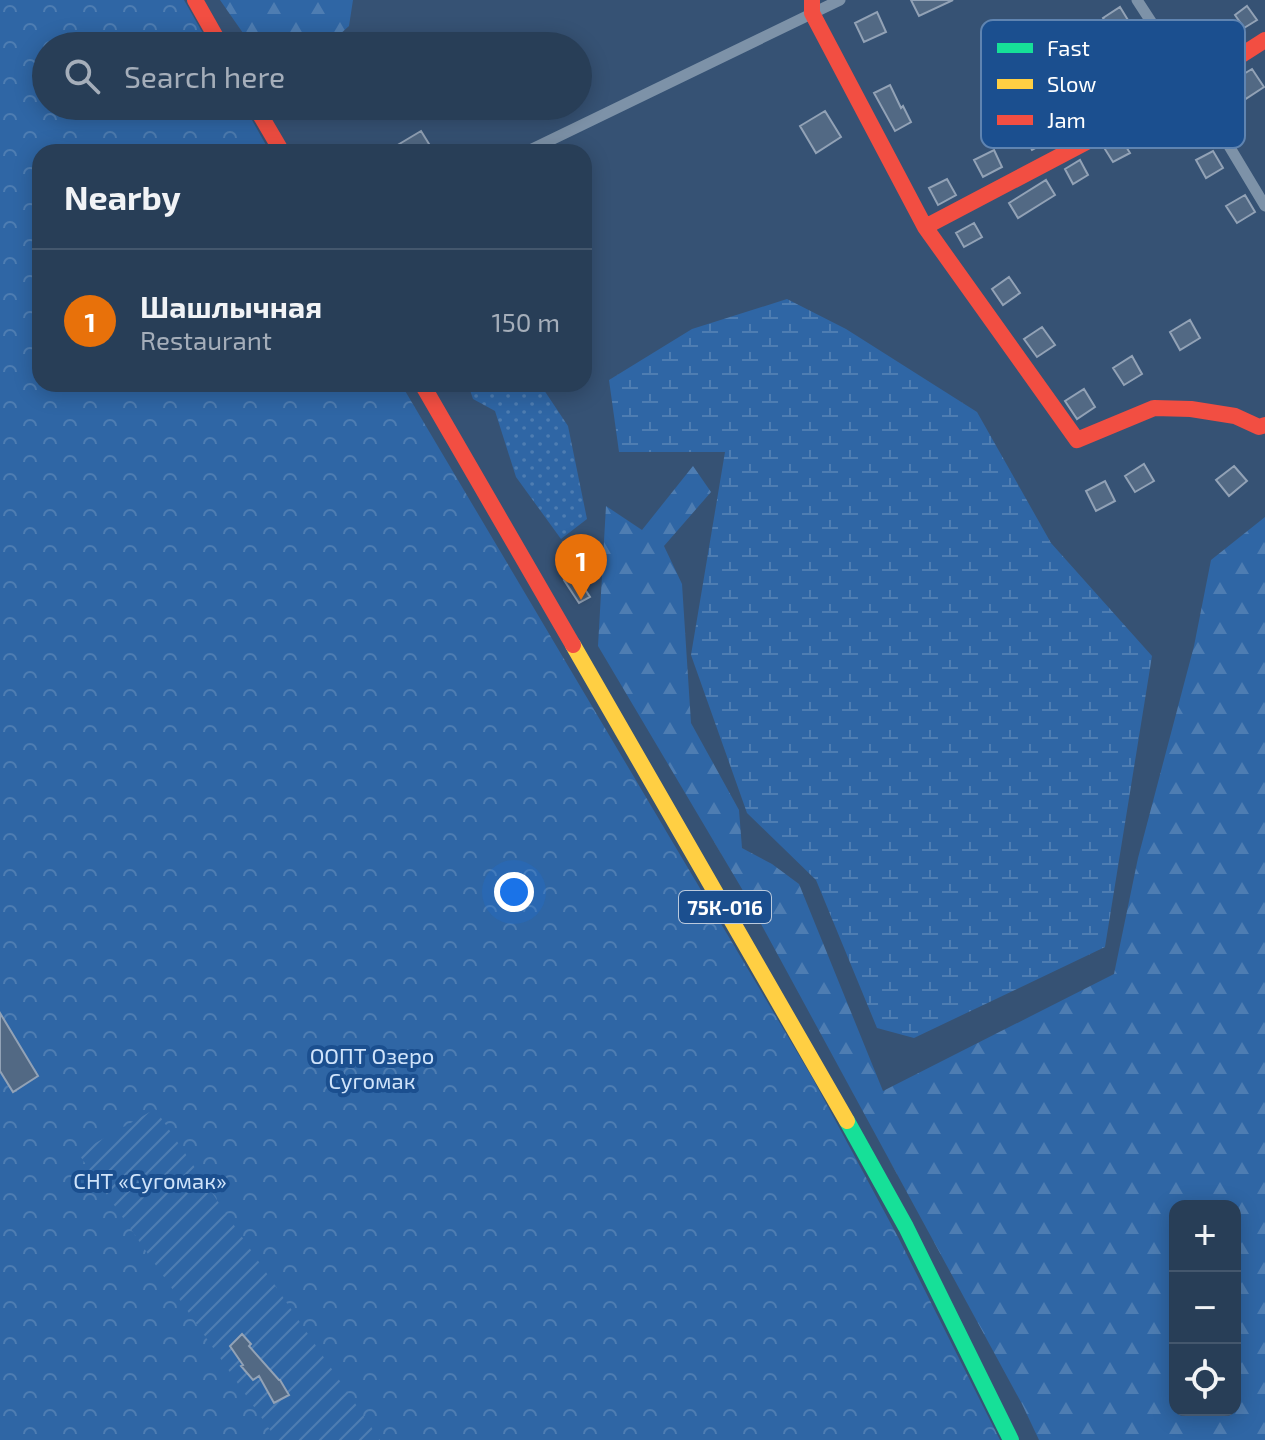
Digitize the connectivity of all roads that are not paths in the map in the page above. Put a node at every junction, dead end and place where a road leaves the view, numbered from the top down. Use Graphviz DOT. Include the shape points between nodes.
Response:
graph roads {
  1 [pos="195,0"];
  2 [pos="840,0"];
  3 [pos="1137,0"];
  4 [pos="812,6"];
  5 [pos="1150,20"];
  6 [pos="213,32"];
  7 [pos="1265,40"];
  8 [pos="1245,53"];
  9 [pos="592,118"];
  10 [pos="263,120"];
  11 [pos="589,120"];
  12 [pos="277,144"];
  13 [pos="542,144"];
  14 [pos="1075,148"];
  15 [pos="1230,148"];
  16 [pos="1265,206"];
  17 [pos="925,227"];
  18 [pos="427,392"];
  19 [pos="1265,425"];
  20 [pos="1011,1440"];
  1 -- 6 [label="main road"];
  2 -- 4 [label="street"];
  3 -- 5 [label="street"];
  4 -- 9 [label="street"];
  4 -- 17 [label="main road"];
  7 -- 8 [label="main road"];
  10 -- 12 [label="main road"];
  11 -- 13 [label="street"];
  14 -- 17 [label="main road"];
  15 -- 16 [label="street"];
  17 -- 19 [label="main road" via="1077,440 1154,408 1205,411"];
  18 -- 20 [label="main road, 75К-016" via="821,1073 906,1227"];
}
